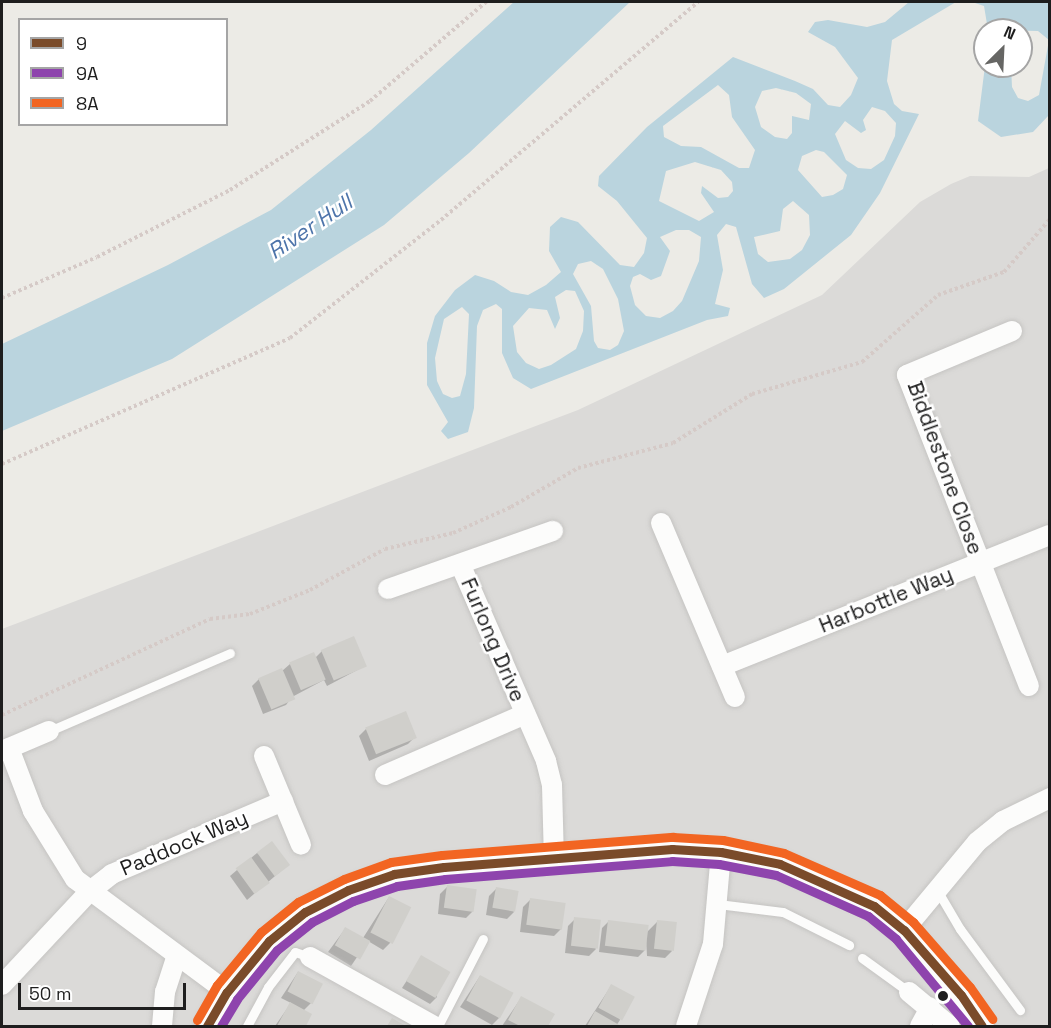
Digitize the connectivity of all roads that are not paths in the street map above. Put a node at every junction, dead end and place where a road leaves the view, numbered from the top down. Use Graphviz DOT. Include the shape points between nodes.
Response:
graph roads {
  1 [pos="1012,331"];
  2 [pos="662,523"];
  3 [pos="553,531"];
  4 [pos="1050,535"];
  5 [pos="980,562"];
  6 [pos="461,566"];
  7 [pos="388,590"];
  8 [pos="230,653"];
  9 [pos="722,666"];
  10 [pos="1029,686"];
  11 [pos="735,697"];
  12 [pos="525,714"];
  13 [pos="49,731"];
  14 [pos="5,750"];
  15 [pos="264,756"];
  16 [pos="385,775"];
  17 [pos="1050,798"];
  18 [pos="283,801"];
  19 [pos="301,845"];
  20 [pos="721,852"];
  21 [pos="554,859"];
  22 [pos="936,888"];
  23 [pos="89,892"];
  24 [pos="717,904"];
  25 [pos="904,930"];
  26 [pos="483,939"];
  27 [pos="849,945"];
  28 [pos="177,956"];
  29 [pos="310,957"];
  30 [pos="862,958"];
  31 [pos="3,982"];
  32 [pos="227,992"];
  33 [pos="909,992"];
  34 [pos="930,1008"];
  35 [pos="1020,1010"];
  36 [pos="162,1026"];
  37 [pos="207,1026"];
  38 [pos="246,1026"];
  39 [pos="434,1026"];
  40 [pos="438,1026"];
  41 [pos="686,1026"];
  42 [pos="920,1026"];
  43 [pos="951,1026"];
  44 [pos="982,1026"];
  1 -- 5 [label="street, Biddlestone Close" via="907,375"];
  2 -- 9 [label="street"];
  3 -- 6 [label="street, Furlong Drive"];
  4 -- 5 [label="street, Harbottle Way"];
  5 -- 9 [label="street, Harbottle Way"];
  5 -- 10 [label="street"];
  6 -- 7 [label="street, Furlong Drive"];
  6 -- 12 [label="street, Furlong Drive"];
  8 -- 13 [label="lane"];
  9 -- 11 [label="street"];
  12 -- 16 [label="street, Furlong Drive"];
  12 -- 21 [label="street, Furlong Drive" via="536,733 552,784"];
  13 -- 14 [label="street, Paddock Way"];
  14 -- 23 [label="street, Paddock Way" via="33,811 75,879"];
  15 -- 18 [label="street"];
  17 -- 22 [label="street" via="1003,821 977,842"];
  18 -- 19 [label="street"];
  18 -- 23 [label="street, Paddock Way" via="132,864"];
  20 -- 21 [label="street" via="672,849"];
  20 -- 24 [label="street"];
  20 -- 25 [label="street" via="780,864 828,884 874,906"];
  21 -- 32 [label="street" via="394,874 348,890 305,912 269,941"];
  22 -- 25 [label="street"];
  22 -- 35 [label="lane" via="960,929"];
  23 -- 28 [label="street, Paddock Way"];
  23 -- 31 [label="street, Paddock Way"];
  24 -- 27 [label="lane" via="783,912"];
  24 -- 41 [label="street" via="713,944"];
  25 -- 44 [label="street" via="961,995"];
  26 -- 40 [label="lane"];
  28 -- 32 [label="street, Paddock Way"];
  28 -- 36 [label="street" via="165,992"];
  29 -- 38 [label="lane" via="295,952 268,987"];
  29 -- 39 [label="street"];
  30 -- 33 [label="lane"];
  32 -- 37 [label="street"];
  33 -- 34 [label="street"];
  34 -- 42 [label="street"];
  34 -- 43 [label="street"];
}
